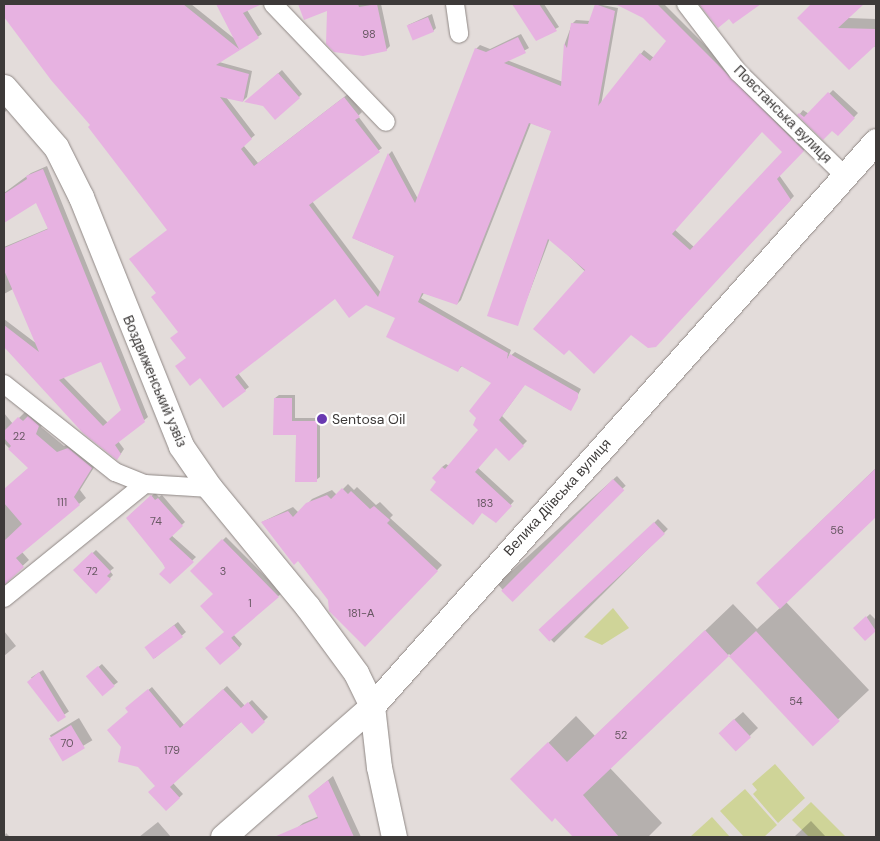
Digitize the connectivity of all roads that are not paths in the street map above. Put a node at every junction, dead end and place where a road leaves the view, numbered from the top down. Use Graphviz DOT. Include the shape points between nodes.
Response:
graph roads {
  1 [pos="273,4"];
  2 [pos="454,4"];
  3 [pos="686,4"];
  4 [pos="459,34"];
  5 [pos="4,88"];
  6 [pos="386,122"];
  7 [pos="876,141"];
  8 [pos="846,176"];
  9 [pos="4,384"];
  10 [pos="145,484"];
  11 [pos="210,488"];
  12 [pos="4,598"];
  13 [pos="372,706"];
  14 [pos="223,837"];
  15 [pos="394,837"];
  1 -- 6 [label="street"];
  2 -- 4 [label="street"];
  3 -- 8 [label="street, Повстанська вулиця" via="738,72"];
  5 -- 11 [label="street, Воздвиженський узвіз" via="56,147 81,197 181,446"];
  7 -- 8 [label="street, Велика Діївська вулиця"];
  8 -- 13 [label="street, Велика Діївська вулиця"];
  9 -- 10 [label="street" via="115,472"];
  10 -- 11 [label="street"];
  10 -- 12 [label="street"];
  11 -- 13 [label="street, Воздвиженський узвіз" via="307,606 356,673"];
  13 -- 14 [label="street, Велика Діївська вулиця"];
  13 -- 15 [label="street, Воздвиженський узвіз"];
}
